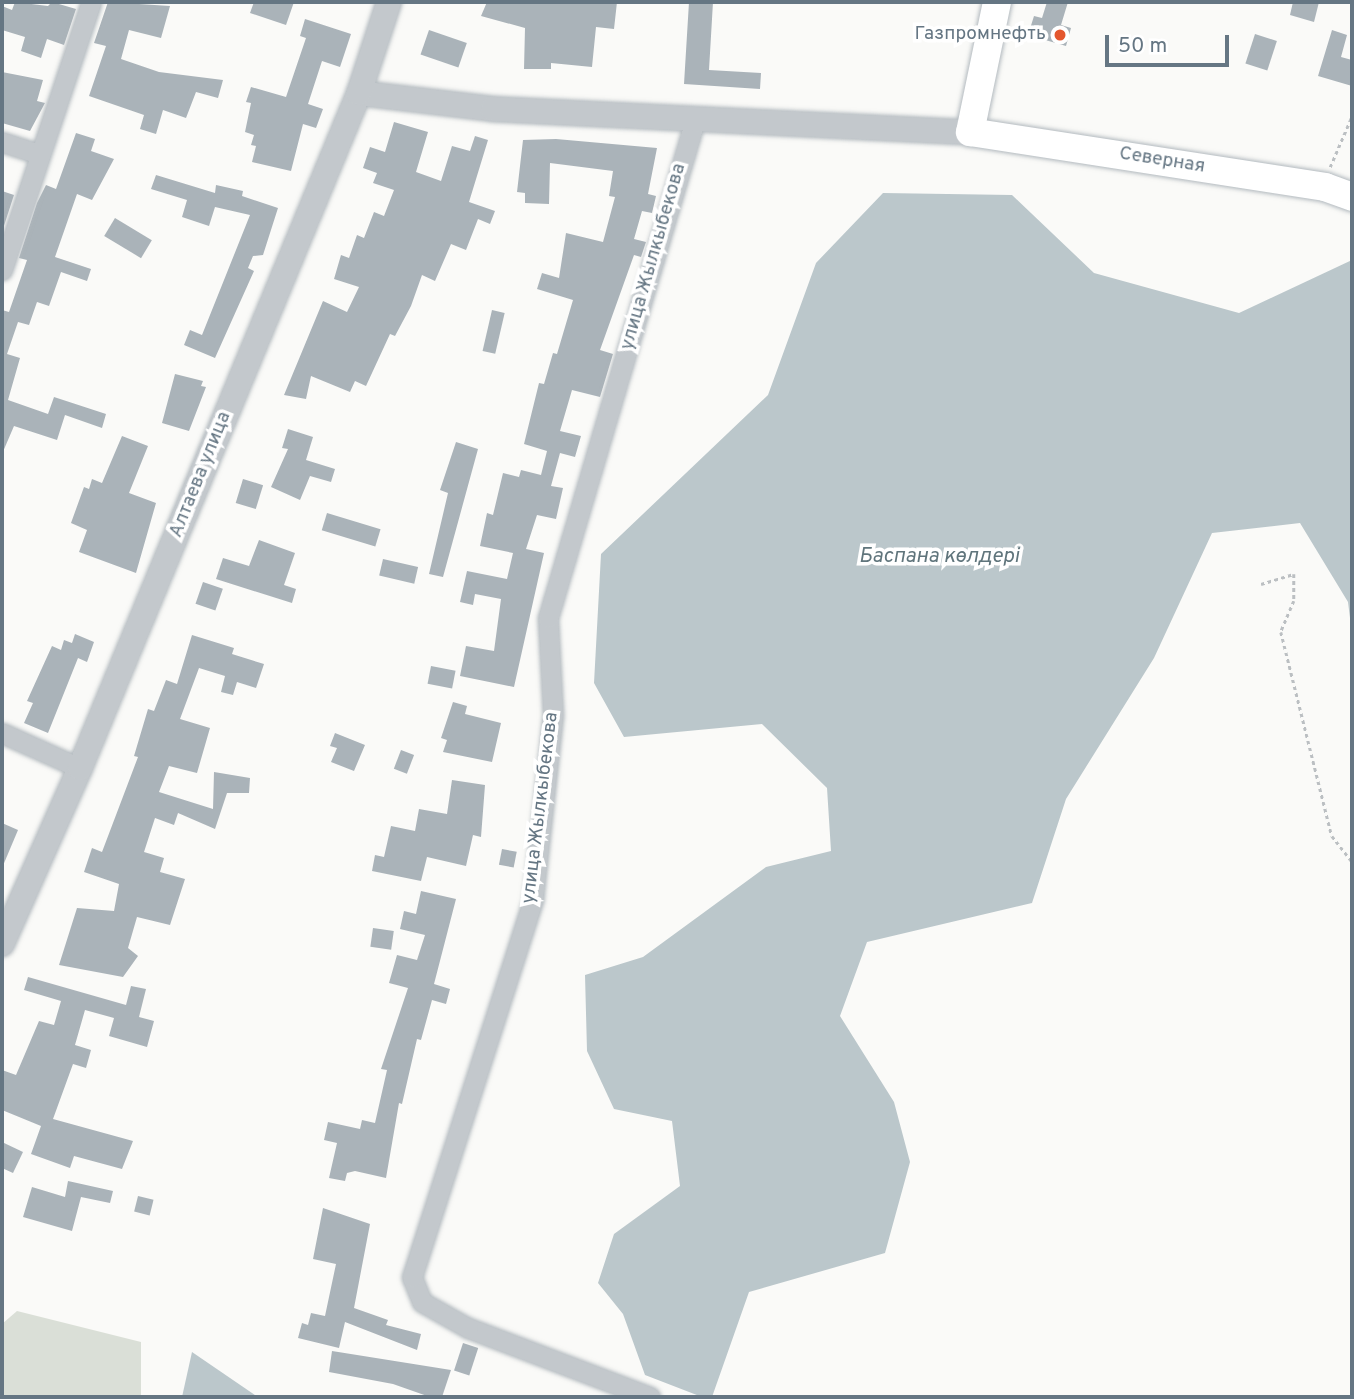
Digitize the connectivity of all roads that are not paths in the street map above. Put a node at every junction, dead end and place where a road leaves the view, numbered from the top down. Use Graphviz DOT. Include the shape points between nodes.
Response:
graph roads {
  1 [pos="91,2"];
  2 [pos="389,2"];
  3 [pos="997,2"];
  4 [pos="359,93"];
  5 [pos="695,120"];
  6 [pos="970,132"];
  7 [pos="2,142"];
  8 [pos="39,154"];
  9 [pos="1352,197"];
  10 [pos="2,270"];
  11 [pos="2,733"];
  12 [pos="80,768"];
  13 [pos="2,944"];
  14 [pos="644,1396"];
  1 -- 8 [label="street"];
  2 -- 4 [label="street, Алтаева улица"];
  3 -- 6 [label="main road"];
  4 -- 5 [label="street" via="493,108"];
  4 -- 12 [label="street, Алтаева улица"];
  5 -- 6 [label="street"];
  5 -- 14 [label="street, улица Жылкыбекова" via="548,618 553,715 533,899 412,1276 422,1302 468,1328"];
  6 -- 9 [label="main road, Северная" via="1325,187"];
  7 -- 8 [label="street"];
  8 -- 10 [label="street"];
  11 -- 12 [label="street"];
  12 -- 13 [label="street, Алтаева улица"];
}
